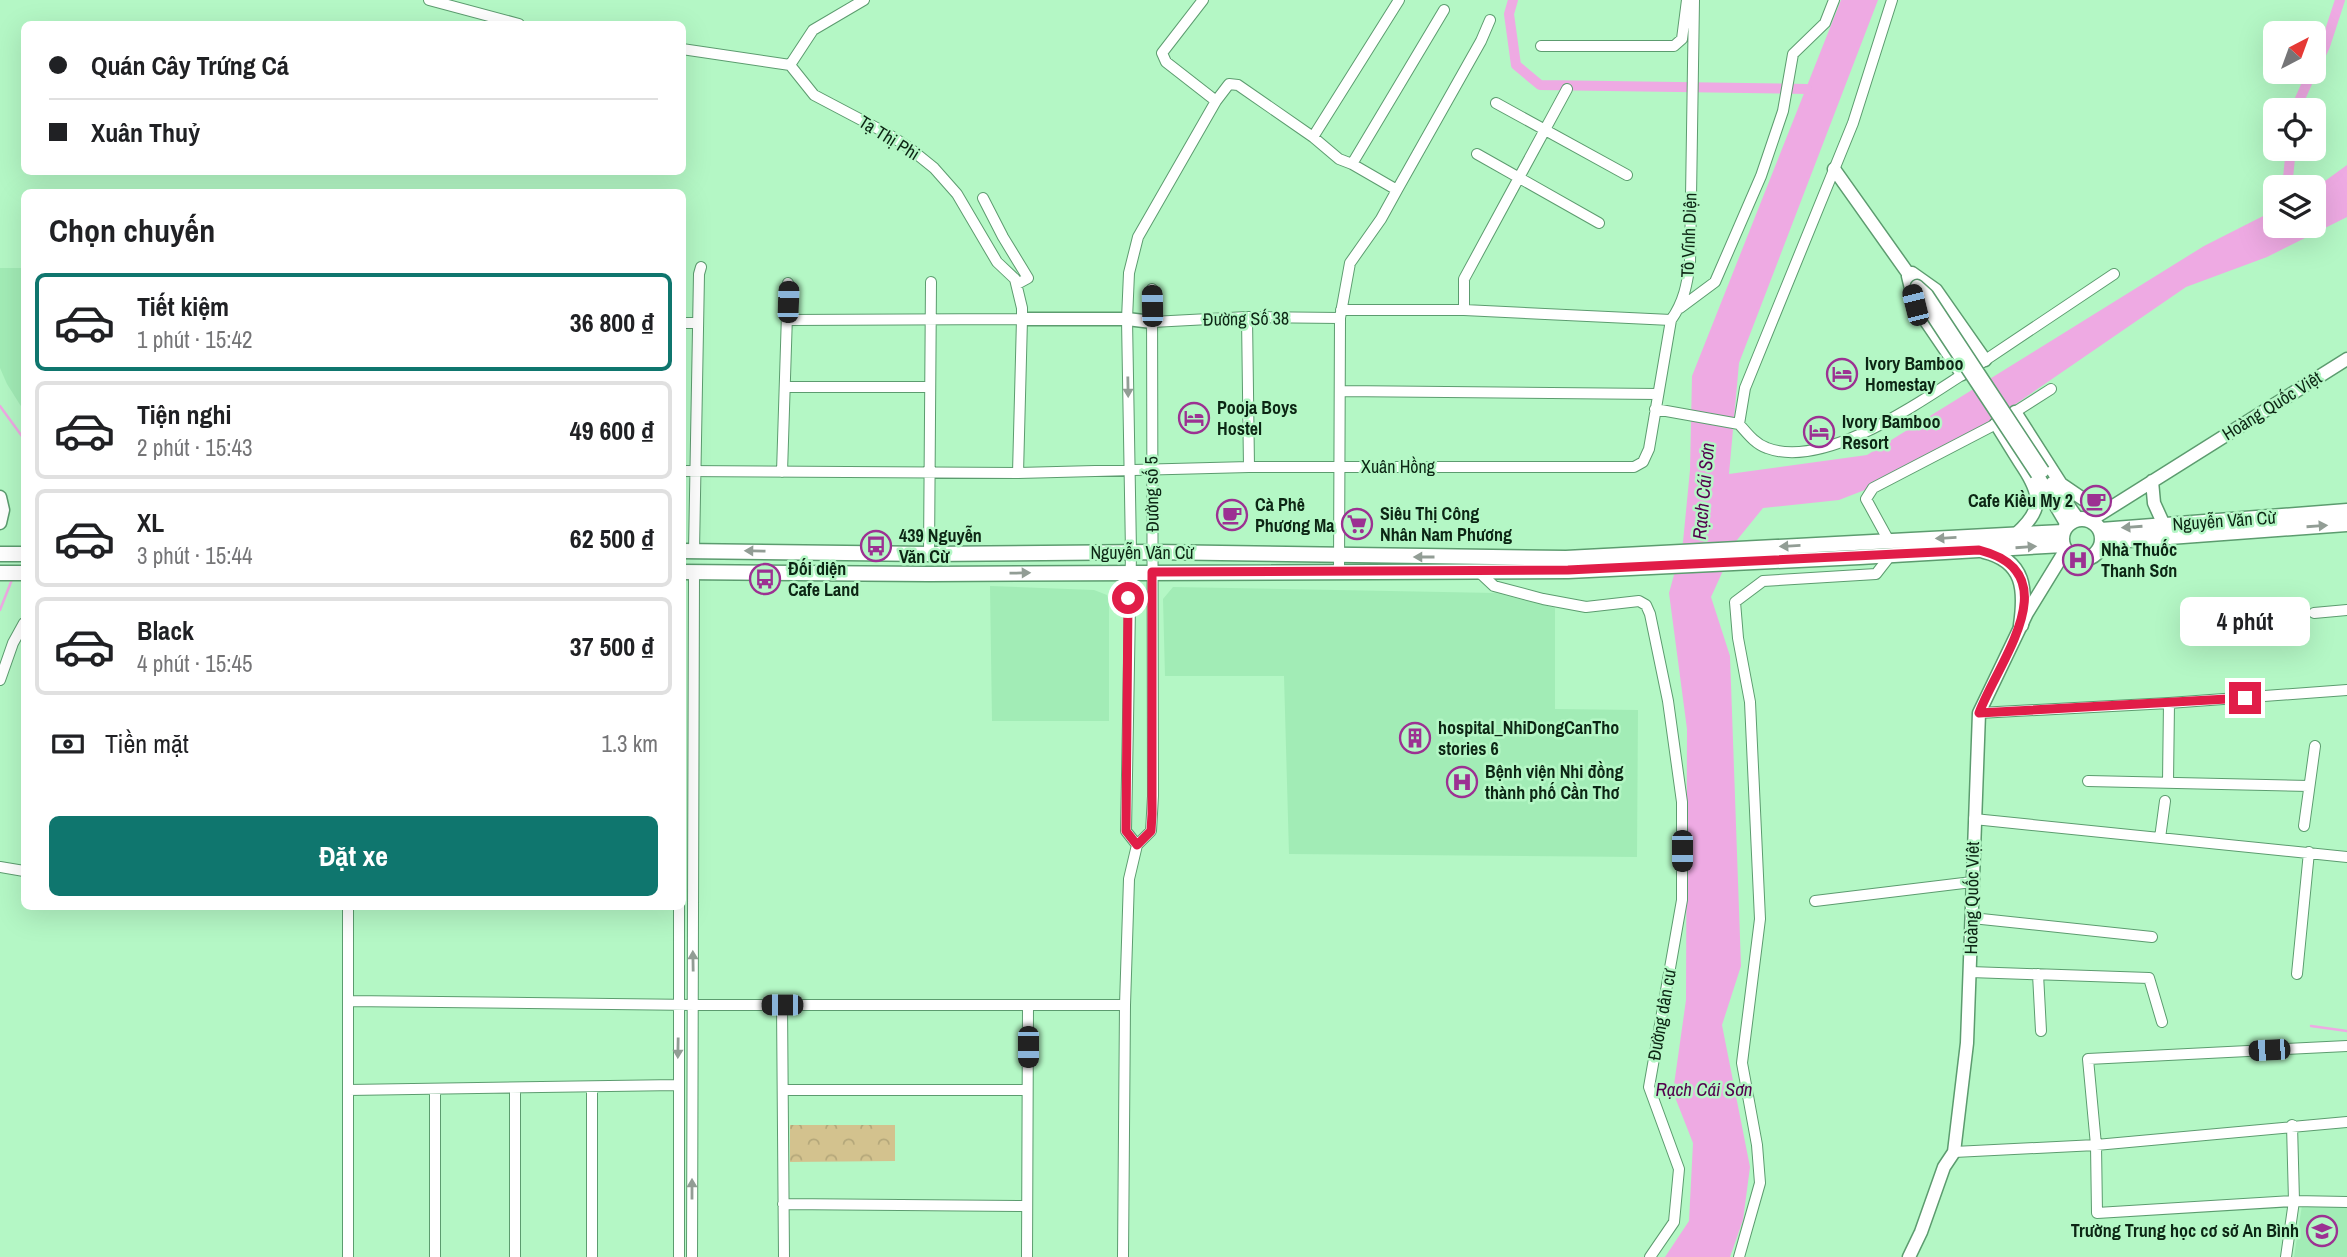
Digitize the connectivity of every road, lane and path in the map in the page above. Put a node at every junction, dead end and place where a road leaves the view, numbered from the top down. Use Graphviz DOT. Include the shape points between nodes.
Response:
graph roads {
  1 [pos="429,0"];
  2 [pos="864,0"];
  3 [pos="1203,0"];
  4 [pos="1399,0"];
  5 [pos="1687,0"];
  6 [pos="1694,0"];
  7 [pos="1834,0"];
  8 [pos="1892,0"];
  9 [pos="1444,10"];
  10 [pos="1490,20"];
  11 [pos="508,21"];
  12 [pos="1541,46"];
  13 [pos="686,50"];
  14 [pos="790,65"];
  15 [pos="1567,89"];
  16 [pos="1216,101"];
  17 [pos="1496,103"];
  18 [pos="1544,131"];
  19 [pos="1312,137"];
  20 [pos="1477,154"];
  21 [pos="1352,164"];
  22 [pos="1835,169"];
  23 [pos="1627,175"];
  24 [pos="1518,176"];
  25 [pos="1397,190"];
  26 [pos="984,198"];
  27 [pos="1599,223"];
  28 [pos="701,267"];
  29 [pos="1906,269"];
  30 [pos="2115,274"];
  31 [pos="931,282"];
  32 [pos="788,283"];
  33 [pos="1017,284"];
  34 [pos="1152,289"];
  35 [pos="1680,308"];
  36 [pos="1464,310"];
  37 [pos="1340,314"];
  38 [pos="1247,317"];
  39 [pos="1023,319"];
  40 [pos="1127,319"];
  41 [pos="787,320"];
  42 [pos="930,320"];
  43 [pos="1671,320"];
  44 [pos="1152,322"];
  45 [pos="686,323"];
  46 [pos="696,323"];
  47 [pos="2347,359"];
  48 [pos="1985,360"];
  49 [pos="1962,374"];
  50 [pos="785,387"];
  51 [pos="930,387"];
  52 [pos="2051,389"];
  53 [pos="1340,391"];
  54 [pos="1658,394"];
  55 [pos="1655,409"];
  56 [pos="2015,412"];
  57 [pos="1739,424"];
  58 [pos="1996,424"];
  59 [pos="1643,462"];
  60 [pos="1249,467"];
  61 [pos="1340,467"];
  62 [pos="686,471"];
  63 [pos="695,471"];
  64 [pos="1129,471"];
  65 [pos="1151,471"];
  66 [pos="782,472"];
  67 [pos="930,472"];
  68 [pos="1018,473"];
  69 [pos="2152,481"];
  70 [pos="0,497"];
  71 [pos="2113,506"];
  72 [pos="2347,512"];
  73 [pos="0,523"];
  74 [pos="2347,524"];
  75 [pos="2164,525"];
  76 [pos="2079,533"];
  77 [pos="2016,534"];
  78 [pos="1890,548"];
  79 [pos="1979,550"];
  80 [pos="688,551"];
  81 [pos="1131,552"];
  82 [pos="1153,552"];
  83 [pos="0,554"];
  84 [pos="21,554"];
  85 [pos="929,554"];
  86 [pos="1339,564"];
  87 [pos="1567,564"];
  88 [pos="1478,571"];
  89 [pos="688,572"];
  90 [pos="1129,572"];
  91 [pos="1152,572"];
  92 [pos="0,573"];
  93 [pos="21,573"];
  94 [pos="929,574"];
  95 [pos="2347,610"];
  96 [pos="2314,613"];
  97 [pos="2021,625"];
  98 [pos="21,628"];
  99 [pos="0,680"];
  100 [pos="2347,690"];
  101 [pos="2169,704"];
  102 [pos="1979,713"];
  103 [pos="2315,746"];
  104 [pos="2088,781"];
  105 [pos="2168,782"];
  106 [pos="2309,786"];
  107 [pos="2165,801"];
  108 [pos="1974,819"];
  109 [pos="2304,827"];
  110 [pos="2161,838"];
  111 [pos="1137,845"];
  112 [pos="2309,852"];
  113 [pos="2347,856"];
  114 [pos="0,867"];
  115 [pos="21,870"];
  116 [pos="1972,882"];
  117 [pos="1815,901"];
  118 [pos="687,902"];
  119 [pos="348,910"];
  120 [pos="679,910"];
  121 [pos="1972,918"];
  122 [pos="2152,937"];
  123 [pos="1970,972"];
  124 [pos="2038,974"];
  125 [pos="2297,974"];
  126 [pos="348,1001"];
  127 [pos="678,1005"];
  128 [pos="694,1005"];
  129 [pos="782,1005"];
  130 [pos="1028,1005"];
  131 [pos="1125,1005"];
  132 [pos="2162,1022"];
  133 [pos="2041,1031"];
  134 [pos="2347,1046"];
  135 [pos="677,1086"];
  136 [pos="592,1087"];
  137 [pos="516,1088"];
  138 [pos="435,1089"];
  139 [pos="348,1090"];
  140 [pos="783,1090"];
  141 [pos="1027,1090"];
  142 [pos="2347,1122"];
  143 [pos="2292,1125"];
  144 [pos="2096,1145"];
  145 [pos="1954,1152"];
  146 [pos="2294,1200"];
  147 [pos="2347,1202"];
  148 [pos="783,1204"];
  149 [pos="1027,1206"];
  150 [pos="348,1257"];
  151 [pos="435,1257"];
  152 [pos="515,1257"];
  153 [pos="592,1257"];
  154 [pos="679,1257"];
  155 [pos="692,1257"];
  156 [pos="784,1257"];
  157 [pos="1027,1257"];
  158 [pos="1123,1257"];
  159 [pos="1650,1257"];
  160 [pos="1739,1257"];
  161 [pos="1909,1257"];
  162 [pos="2286,1257"];
  1 -- 11 [label="street"];
  2 -- 14 [label="street" via="813,30"];
  3 -- 16 [label="street" via="1162,53 1166,62"];
  4 -- 19 [label="street"];
  5 -- 12 [label="street" via="1682,39 1674,46"];
  6 -- 35 [label="street, Tô Vĩnh Diện" via="1690,263"];
  7 -- 35 [label="street" via="1825,23 1793,54 1783,109 1762,176 1715,282"];
  8 -- 22 [label="street"];
  9 -- 21 [label="street"];
  10 -- 25 [label="street"];
  13 -- 14 [label="street"];
  14 -- 33 [label="street, Tạ Thị Phi" via="814,95 908,146 934,169 957,194 997,262"];
  15 -- 18 [label="street"];
  16 -- 19 [label="street" via="1229,84 1238,85"];
  16 -- 40 [label="street, Đường số 5" via="1138,237 1129,273"];
  17 -- 18 [label="street"];
  18 -- 23 [label="street"];
  18 -- 24 [label="street"];
  19 -- 21 [label="street"];
  20 -- 24 [label="street"];
  21 -- 25 [label="street"];
  22 -- 29 [label="street"];
  22 -- 57 [label="street" via="1745,388"];
  24 -- 27 [label="street"];
  24 -- 36 [label="street" via="1464,279"];
  25 -- 37 [label="street" via="1350,263"];
  26 -- 33 [label="street" via="1028,278"];
  28 -- 46 [label="street"];
  29 -- 48 [label="street" via="1936,290"];
  29 -- 49 [label="street" via="1915,305"];
  29 -- 76 [label="street, bridge"];
  30 -- 48 [label="street"];
  31 -- 42 [label="street"];
  32 -- 41 [label="street"];
  33 -- 39 [label="street"];
  34 -- 44 [label="street, Đường số 5"];
  35 -- 43 [label="street, Tô Vĩnh Diện"];
  36 -- 37 [label="street, Đường Số 38"];
  36 -- 43 [label="street, Đường Số 38"];
  37 -- 38 [label="street, Đường Số 38"];
  37 -- 53 [label="street"];
  38 -- 44 [label="street, Đường Số 38"];
  38 -- 60 [label="street"];
  39 -- 40 [label="street"];
  39 -- 42 [label="street"];
  39 -- 68 [label="street"];
  40 -- 44 [label="street"];
  40 -- 64 [label="street, Đường số 5, one-way"];
  41 -- 42 [label="street"];
  41 -- 50 [label="street"];
  42 -- 51 [label="street"];
  43 -- 54 [label="street, Tô Vĩnh Diện"];
  44 -- 65 [label="street, Đường số 5"];
  45 -- 46 [label="street"];
  46 -- 63 [label="street"];
  47 -- 69 [label="street, Hoàng Quốc Việt"];
  48 -- 49 [label="street"];
  49 -- 57 [label="street" via="1888,422 1823,447 1792,453 1766,448"];
  50 -- 51 [label="street"];
  50 -- 66 [label="street"];
  51 -- 67 [label="street"];
  52 -- 56 [label="street"];
  53 -- 54 [label="street"];
  53 -- 61 [label="street"];
  54 -- 55 [label="street, Tô Vĩnh Diện"];
  55 -- 57 [label="street"];
  55 -- 59 [label="street, Tô Vĩnh Diện"];
  56 -- 58 [label="street"];
  56 -- 71 [label="street" via="2067,490"];
  58 -- 77 [label="street" via="2037,490 2032,519"];
  58 -- 78 [label="street" via="1868,493 1866,499"];
  59 -- 61 [label="street, Xuân Hồng" via="1634,467"];
  60 -- 61 [label="street, Xuân Hồng"];
  60 -- 65 [label="street, Xuân Hồng"];
  61 -- 86 [label="street"];
  62 -- 63 [label="street, Xuân Hồng"];
  63 -- 66 [label="street, Xuân Hồng"];
  63 -- 80 [label="street"];
  64 -- 65 [label="street, Xuân Hồng"];
  64 -- 68 [label="street, Xuân Hồng"];
  64 -- 81 [label="street, Đường số 5"];
  65 -- 82 [label="street, Đường số 5"];
  66 -- 67 [label="street, Xuân Hồng"];
  67 -- 68 [label="street, Xuân Hồng"];
  67 -- 85 [label="street"];
  69 -- 71 [label="street, Hoàng Quốc Việt"];
  69 -- 75 [label="street" via="2154,503"];
  70 -- 73 [label="street"];
  71 -- 76 [label="street, Hoàng Quốc Việt"];
  72 -- 75 [label="main road, Nguyễn Văn Cừ"];
  76 -- 74 [label="main road, Nguyễn Văn Cừ, one-way"];
  75 -- 76 [label="main road, Nguyễn Văn Cừ, one-way"];
  76 -- 77 [label="main road, Nguyễn Văn Cừ"];
  79 -- 76 [label="main road, Nguyễn Văn Cừ, one-way"];
  76 -- 97 [label="street, Hoàng Quốc Việt"];
  77 -- 78 [label="main road, Nguyễn Văn Cừ, one-way"];
  78 -- 79 [label="main road, Nguyễn Văn Cừ"];
  78 -- 87 [label="main road, Nguyễn Văn Cừ, one-way" via="1858,542"];
  78 -- 87 [label="main road, Nguyễn Văn Cừ" via="1860,557"];
  78 -- 160 [label="street" via="1875,574 1763,581 1735,602 1750,702 1760,919 1742,1063 1759,1183"];
  79 -- 97 [label="main road" via="2011,564 2022,580"];
  85 -- 80 [label="main road, Nguyễn Văn Cừ, one-way"];
  80 -- 89 [label="street"];
  81 -- 82 [label="main road, Nguyễn Văn Cừ"];
  81 -- 85 [label="main road, Nguyễn Văn Cừ"];
  81 -- 90 [label="street, Đường số 5"];
  82 -- 86 [label="main road, Nguyễn Văn Cừ"];
  82 -- 91 [label="street, Đường số 5"];
  83 -- 84 [label="main road"];
  85 -- 94 [label="main road"];
  87 -- 86 [label="main road, Nguyễn Văn Cừ, one-way"];
  86 -- 88 [label="main road, Nguyễn Văn Cừ"];
  86 -- 91 [label="main road, Nguyễn Văn Cừ"];
  87 -- 88 [label="main road, Nguyễn Văn Cừ"];
  88 -- 159 [label="street, Đường dân cư" via="1494,586 1542,600 1586,607 1639,601 1650,614 1682,802 1682,900 1649,1087 1679,1169 1674,1222"];
  89 -- 94 [label="main road, Nguyễn Văn Cừ"];
  89 -- 118 [label="street"];
  90 -- 91 [label="main road, Nguyễn Văn Cừ"];
  94 -- 90 [label="main road, Nguyễn Văn Cừ, one-way"];
  90 -- 111 [label="street, Đường số 5" via="1126,831"];
  91 -- 111 [label="street, Đường số 5" via="1152,820 1151,831"];
  92 -- 93 [label="main road"];
  95 -- 96 [label="street"];
  97 -- 102 [label="street, Hoàng Quốc Việt"];
  98 -- 99 [label="street"];
  100 -- 101 [label="street"];
  101 -- 102 [label="street"];
  101 -- 105 [label="street"];
  102 -- 108 [label="street, Hoàng Quốc Việt"];
  103 -- 106 [label="street"];
  104 -- 105 [label="street"];
  105 -- 106 [label="street"];
  106 -- 109 [label="street"];
  107 -- 110 [label="street"];
  108 -- 110 [label="street"];
  108 -- 116 [label="street, Hoàng Quốc Việt"];
  110 -- 112 [label="street"];
  111 -- 131 [label="street" via="1129,879"];
  112 -- 113 [label="street"];
  112 -- 125 [label="street"];
  114 -- 115 [label="street"];
  116 -- 117 [label="street"];
  116 -- 121 [label="street, Hoàng Quốc Việt"];
  128 -- 118 [label="street, one-way"];
  119 -- 126 [label="street"];
  120 -- 127 [label="street"];
  121 -- 122 [label="street"];
  121 -- 123 [label="street, Hoàng Quốc Việt"];
  123 -- 124 [label="street"];
  123 -- 145 [label="street, Hoàng Quốc Việt" via="1968,1043"];
  124 -- 132 [label="street" via="2149,978"];
  124 -- 133 [label="street"];
  126 -- 127 [label="street"];
  126 -- 139 [label="street"];
  127 -- 128 [label="street"];
  127 -- 135 [label="street, one-way"];
  128 -- 129 [label="street"];
  155 -- 128 [label="street, one-way"];
  129 -- 130 [label="street"];
  129 -- 140 [label="street"];
  130 -- 131 [label="street"];
  130 -- 141 [label="street"];
  131 -- 158 [label="street"];
  134 -- 144 [label="street" via="2088,1059"];
  135 -- 136 [label="street"];
  135 -- 154 [label="street"];
  136 -- 137 [label="street"];
  136 -- 153 [label="street"];
  137 -- 138 [label="street"];
  137 -- 152 [label="street"];
  138 -- 139 [label="street"];
  138 -- 151 [label="street"];
  139 -- 150 [label="street"];
  140 -- 141 [label="street"];
  140 -- 148 [label="street"];
  141 -- 149 [label="street"];
  142 -- 143 [label="street"];
  143 -- 144 [label="street"];
  143 -- 146 [label="street"];
  144 -- 145 [label="street"];
  144 -- 146 [label="street" via="2097,1213"];
  145 -- 161 [label="street, Hoàng Quốc Việt"];
  146 -- 147 [label="street"];
  146 -- 162 [label="street"];
  148 -- 149 [label="street"];
  148 -- 156 [label="street"];
  149 -- 157 [label="street"];
}
